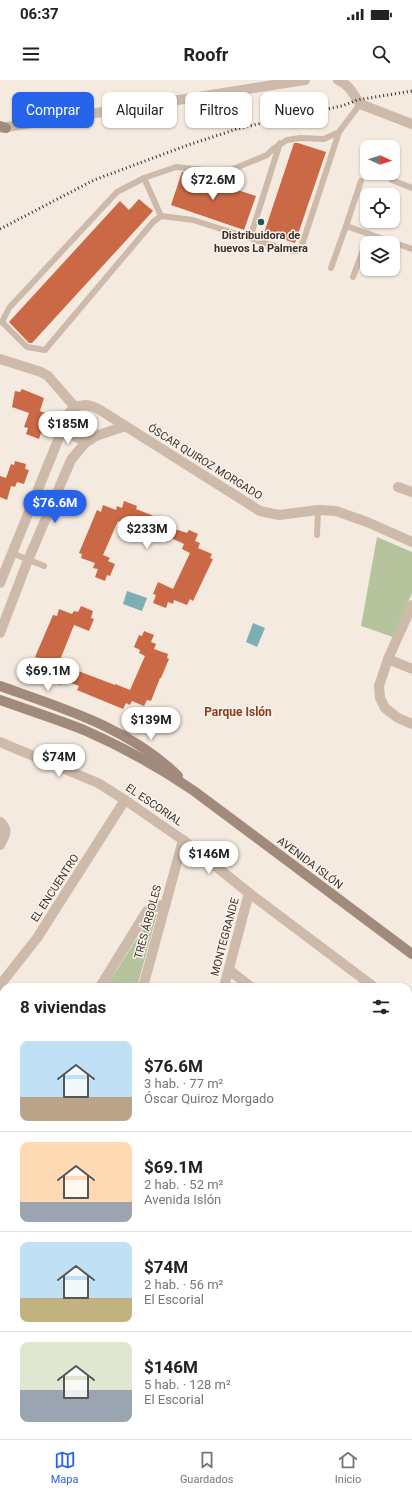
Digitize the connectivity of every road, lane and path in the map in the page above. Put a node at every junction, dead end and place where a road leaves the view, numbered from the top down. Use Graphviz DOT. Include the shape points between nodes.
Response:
graph roads {
  1 [pos="305,80"];
  2 [pos="338,80"];
  3 [pos="360,104"];
  4 [pos="412,124"];
  5 [pos="2,127"];
  6 [pos="339,132"];
  7 [pos="280,144"];
  8 [pos="144,178"];
  9 [pos="392,180"];
  10 [pos="361,181"];
  11 [pos="412,188"];
  12 [pos="161,216"];
  13 [pos="346,226"];
  14 [pos="369,234"];
  15 [pos="250,238"];
  16 [pos="412,249"];
  17 [pos="331,268"];
  18 [pos="353,277"];
  19 [pos="0,359"];
  20 [pos="75,407"];
  21 [pos="124,426"];
  22 [pos="62,430"];
  23 [pos="85,443"];
  24 [pos="398,487"];
  25 [pos="412,492"];
  26 [pos="318,510"];
  27 [pos="317,536"];
  28 [pos="412,542"];
  29 [pos="12,553"];
  30 [pos="28,560"];
  31 [pos="44,566"];
  32 [pos="0,583"];
  33 [pos="412,606"];
  34 [pos="0,633"];
  35 [pos="388,659"];
  36 [pos="412,669"];
  37 [pos="0,686"];
  38 [pos="0,700"];
  39 [pos="412,724"];
  40 [pos="0,742"];
  41 [pos="194,791"];
  42 [pos="125,800"];
  43 [pos="0,822"];
  44 [pos="183,840"];
  45 [pos="0,845"];
  46 [pos="249,893"];
  47 [pos="165,904"];
  48 [pos="412,954"];
  49 [pos="229,970"];
  50 [pos="2,983"];
  51 [pos="103,983"];
  52 [pos="144,983"];
  53 [pos="225,983"];
  54 [pos="246,983"];
  55 [pos="369,983"];
  1 -- 5 [label="street"];
  2 -- 3 [label="street" via="352,90"];
  3 -- 4 [label="street"];
  3 -- 6 [label="lane"];
  6 -- 7 [label="lane" via="324,138 300,138"];
  6 -- 15 [label="lane" via="302,245 297,251"];
  7 -- 8 [label="lane" via="267,155 231,170 222,172 176,167"];
  7 -- 15 [label="lane"];
  8 -- 12 [label="lane"];
  8 -- 12 [label="lane" via="117,192 9,308 2,322 27,347 45,350 153,222"];
  9 -- 11 [label="lane"];
  10 -- 13 [label="lane"];
  12 -- 15 [label="lane" via="193,220"];
  13 -- 14 [label="lane"];
  13 -- 17 [label="lane"];
  14 -- 16 [label="lane"];
  14 -- 18 [label="lane"];
  19 -- 20 [label="street" via="48,376"];
  20 -- 21 [label="street, ÓSCAR QUIROZ MORGADO" via="85,405 96,408"];
  20 -- 22 [label="street" via="68,414"];
  21 -- 23 [label="street" via="96,436"];
  21 -- 26 [label="street, ÓSCAR QUIROZ MORGADO" via="260,511 284,515"];
  22 -- 23 [label="street"];
  22 -- 29 [label="street"];
  23 -- 30 [label="street" via="70,460"];
  24 -- 25 [label="street"];
  26 -- 27 [label="lane"];
  26 -- 28 [label="street, ÓSCAR QUIROZ MORGADO" via="336,511"];
  29 -- 30 [label="lane"];
  29 -- 32 [label="street"];
  30 -- 31 [label="lane"];
  30 -- 34 [label="street"];
  33 -- 35 [label="street"];
  35 -- 36 [label="street"];
  35 -- 39 [label="street" via="379,686 380,698 385,708"];
  37 -- 41 [label="main road, AVENIDA ISLÓN" via="88,718 108,728 168,765"];
  38 -- 41 [label="main road, AVENIDA ISLÓN" via="107,741 152,764"];
  40 -- 42 [label="street, EL ESCORIAL" via="98,782"];
  41 -- 48 [label="main road, AVENIDA ISLÓN"];
  42 -- 44 [label="street, EL ESCORIAL"];
  42 -- 50 [label="street, EL ENCUENTRO" via="41,932"];
  43 -- 45 [label="street" via="5,828 6,835"];
  44 -- 46 [label="street, EL ESCORIAL"];
  44 -- 47 [label="street, TRES ÁRBOLES"];
  46 -- 49 [label="street, MONTEGRANDE"];
  46 -- 55 [label="street, EL ESCORIAL"];
  47 -- 51 [label="street" via="148,911"];
  47 -- 52 [label="street, TRES ÁRBOLES"];
  49 -- 53 [label="street, MONTEGRANDE"];
  49 -- 54 [label="street"];
}
